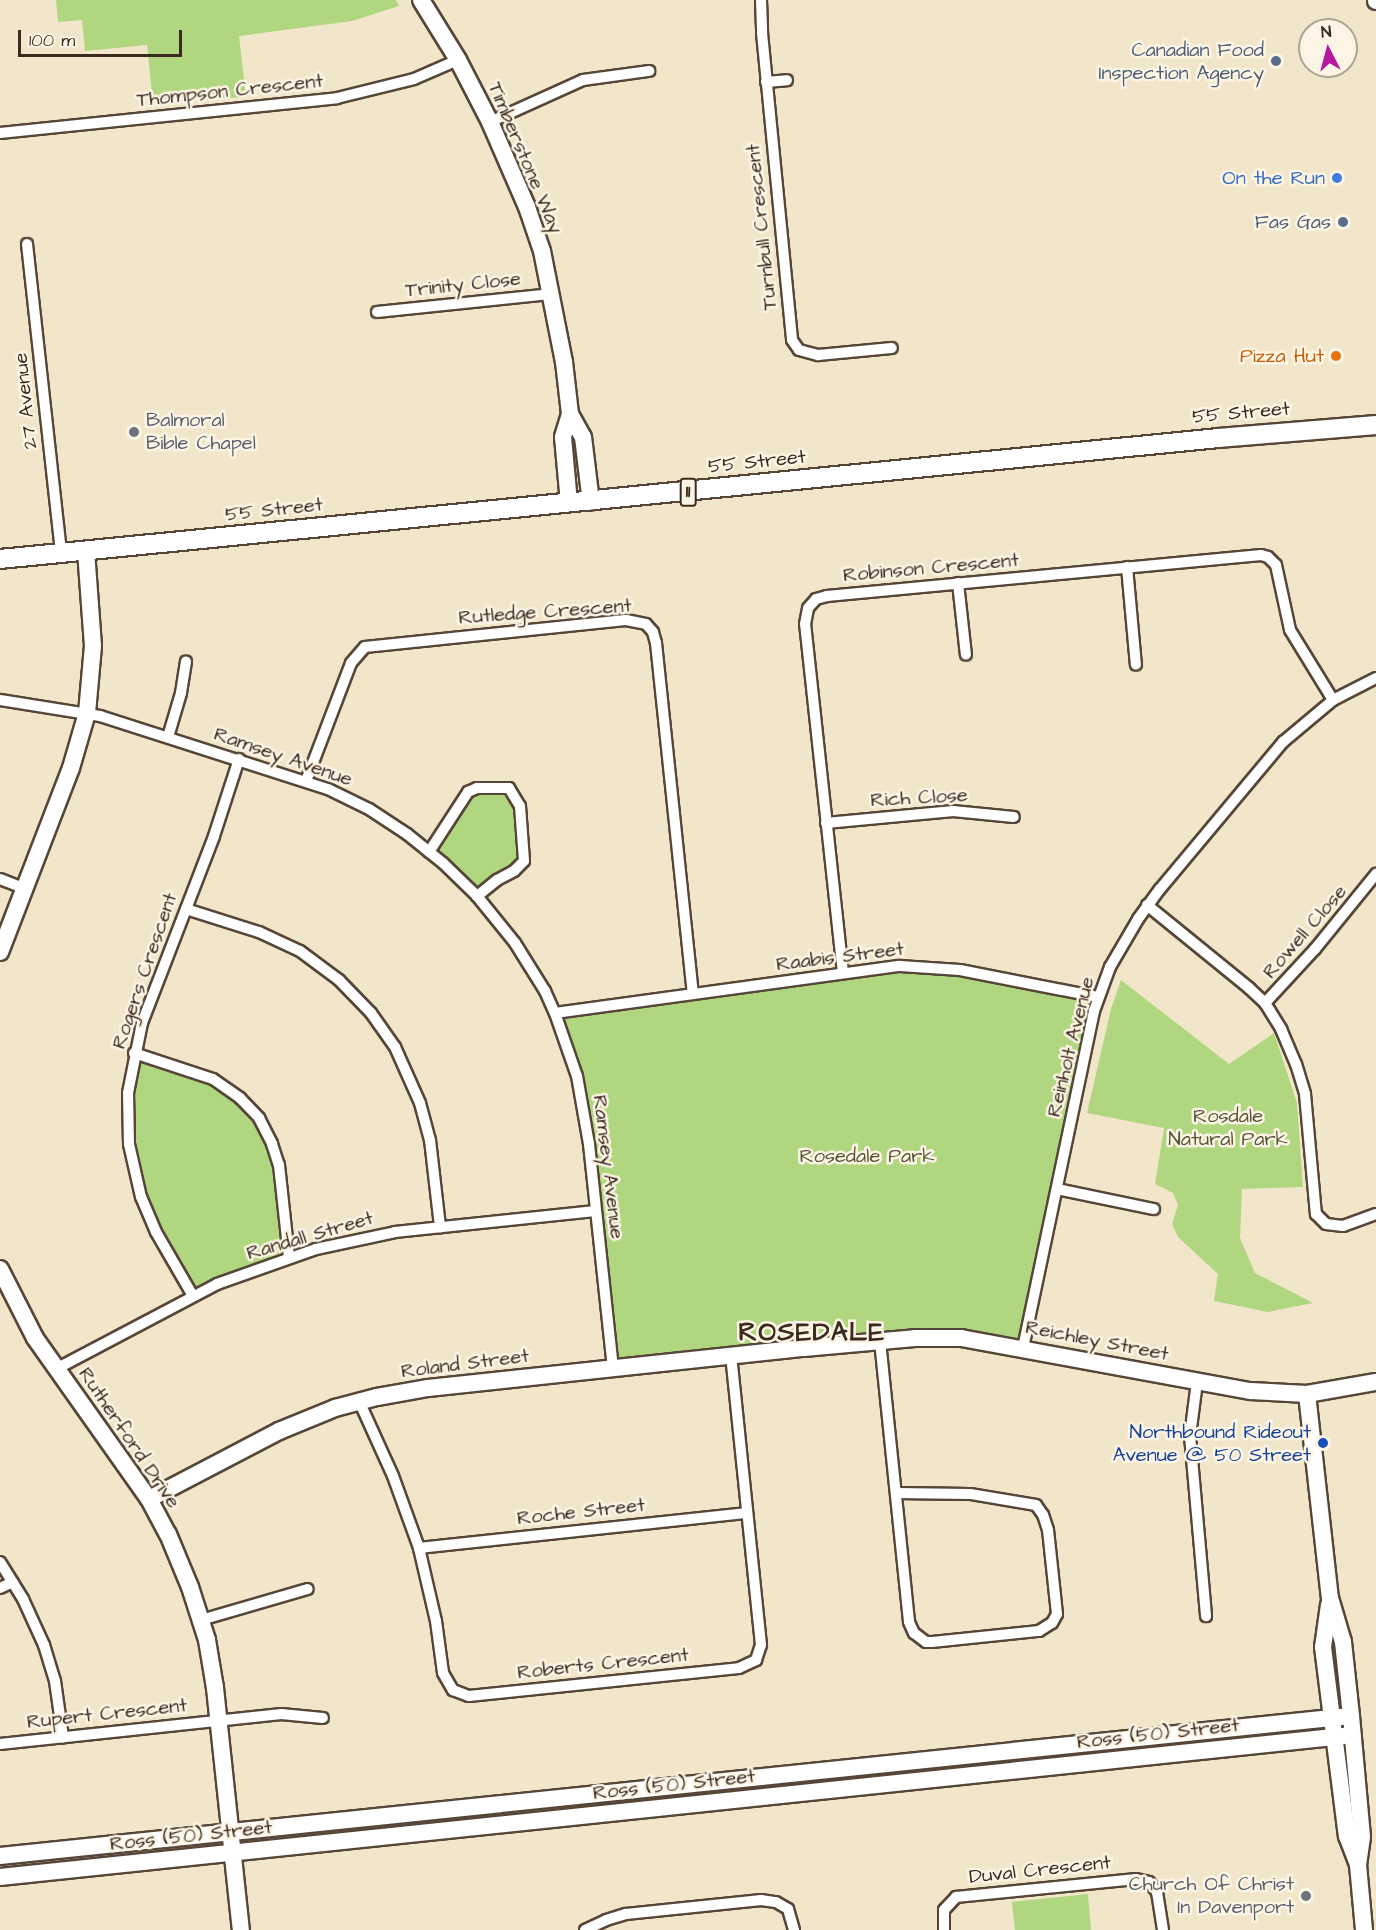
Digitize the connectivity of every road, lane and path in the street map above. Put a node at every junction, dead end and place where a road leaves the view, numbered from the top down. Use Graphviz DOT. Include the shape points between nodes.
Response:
graph roads {
  1 [pos="421,0"];
  2 [pos="760,2"];
  3 [pos="458,60"];
  4 [pos="649,71"];
  5 [pos="787,80"];
  6 [pos="766,82"];
  7 [pos="490,122"];
  8 [pos="0,133"];
  9 [pos="27,244"];
  10 [pos="552,294"];
  11 [pos="377,312"];
  12 [pos="892,348"];
  13 [pos="570,414"];
  14 [pos="1376,425"];
  15 [pos="591,502"];
  16 [pos="569,503"];
  17 [pos="86,551"];
  18 [pos="61,554"];
  19 [pos="0,559"];
  20 [pos="1127,567"];
  21 [pos="958,583"];
  22 [pos="966,655"];
  23 [pos="186,661"];
  24 [pos="1136,665"];
  25 [pos="1376,678"];
  26 [pos="0,700"];
  27 [pos="1333,700"];
  28 [pos="87,713"];
  29 [pos="168,737"];
  30 [pos="239,759"];
  31 [pos="306,781"];
  32 [pos="1014,817"];
  33 [pos="826,823"];
  34 [pos="429,852"];
  35 [pos="1376,874"];
  36 [pos="0,879"];
  37 [pos="24,888"];
  38 [pos="1376,891"];
  39 [pos="1362,892"];
  40 [pos="477,896"];
  41 [pos="1148,905"];
  42 [pos="186,909"];
  43 [pos="0,952"];
  44 [pos="843,973"];
  45 [pos="693,993"];
  46 [pos="1097,997"];
  47 [pos="1265,1003"];
  48 [pos="555,1013"];
  49 [pos="134,1053"];
  50 [pos="1057,1189"];
  51 [pos="1154,1209"];
  52 [pos="596,1211"];
  53 [pos="1376,1214"];
  54 [pos="440,1227"];
  55 [pos="289,1257"];
  56 [pos="0,1269"];
  57 [pos="193,1296"];
  58 [pos="880,1341"];
  59 [pos="809,1348"];
  60 [pos="1023,1348"];
  61 [pos="731,1356"];
  62 [pos="613,1368"];
  63 [pos="56,1369"];
  64 [pos="1197,1382"];
  65 [pos="1376,1382"];
  66 [pos="1307,1394"];
  67 [pos="359,1401"];
  68 [pos="896,1493"];
  69 [pos="149,1499"];
  70 [pos="747,1513"];
  71 [pos="419,1548"];
  72 [pos="0,1562"];
  73 [pos="14,1582"];
  74 [pos="0,1588"];
  75 [pos="308,1589"];
  76 [pos="1330,1598"];
  77 [pos="1206,1616"];
  78 [pos="201,1620"];
  79 [pos="1351,1716"];
  80 [pos="323,1718"];
  81 [pos="1332,1718"];
  82 [pos="219,1721"];
  83 [pos="1353,1735"];
  84 [pos="63,1737"];
  85 [pos="1334,1737"];
  86 [pos="0,1744"];
  87 [pos="231,1833"];
  88 [pos="233,1853"];
  89 [pos="0,1856"];
  90 [pos="1358,1865"];
  91 [pos="0,1877"];
  92 [pos="241,1930"];
  93 [pos="585,1930"];
  94 [pos="794,1930"];
  95 [pos="944,1930"];
  96 [pos="1163,1930"];
  97 [pos="1364,1930"];
  1 -- 3 [label="street, Timberstone Way"];
  2 -- 6 [label="street, Turnbull Crescent"];
  3 -- 7 [label="street, Timberstone Way"];
  3 -- 8 [label="street, Thompson Crescent" via="414,79 337,98"];
  4 -- 7 [label="street" via="583,80"];
  5 -- 6 [label="street"];
  6 -- 12 [label="street, Turnbull Crescent" via="792,340 799,350 818,355"];
  7 -- 10 [label="street, Timberstone Way" via="527,207"];
  9 -- 18 [label="street, 27 Avenue"];
  10 -- 11 [label="street, Trinity Close"];
  10 -- 13 [label="street, Timberstone Way"];
  13 -- 15 [label="street, Timberstone Way" via="583,437"];
  13 -- 16 [label="street, Timberstone Way" via="563,437"];
  14 -- 15 [label="main road, 55 Street / 11"];
  15 -- 16 [label="main road, 55 Street / 11"];
  16 -- 17 [label="main road, 55 Street / 11"];
  17 -- 18 [label="main road, 55 Street / 11"];
  17 -- 28 [label="street" via="93,646"];
  18 -- 19 [label="main road, 55 Street / 11"];
  20 -- 21 [label="street, Robinson Crescent"];
  20 -- 24 [label="street"];
  20 -- 27 [label="street, Robinson Crescent" via="1253,555 1268,557 1278,571 1284,611 1293,637"];
  21 -- 22 [label="street"];
  21 -- 33 [label="street, Robinson Crescent" via="827,596 816,599 808,608 805,624"];
  23 -- 29 [label="street" via="182,693"];
  25 -- 27 [label="street, Reinholt Avenue"];
  26 -- 28 [label="street, Ramsey Avenue"];
  27 -- 41 [label="street, Reinholt Avenue" via="1277,750"];
  28 -- 29 [label="street, Ramsey Avenue"];
  28 -- 37 [label="street" via="71,768"];
  29 -- 30 [label="street, Ramsey Avenue"];
  30 -- 31 [label="street, Ramsey Avenue"];
  30 -- 42 [label="street, Rogers Crescent"];
  31 -- 34 [label="street, Ramsey Avenue" via="369,809"];
  31 -- 45 [label="street, Rutledge Crescent" via="351,663 365,647 626,620 646,624 656,643"];
  32 -- 33 [label="street, Rich Close" via="953,811"];
  33 -- 44 [label="street, Robinson Crescent"];
  34 -- 40 [label="street, Ramsey Avenue"];
  34 -- 40 [label="street" via="468,792 497,786 509,788 520,806 524,861"];
  35 -- 39 [label="street"];
  36 -- 37 [label="street"];
  37 -- 43 [label="street"];
  38 -- 39 [label="street, Rowell Close"];
  39 -- 47 [label="street, Rowell Close"];
  40 -- 48 [label="street, Ramsey Avenue" via="515,943"];
  41 -- 46 [label="street, Reinholt Avenue" via="1110,967"];
  41 -- 47 [label="street, Rowell Close"];
  42 -- 49 [label="street, Rogers Crescent"];
  42 -- 54 [label="street" via="260,932 300,951 339,980 371,1013 395,1047 420,1103 430,1140"];
  44 -- 45 [label="street, Raabis Street"];
  44 -- 46 [label="street, Raabis Street" via="900,966 942,967"];
  45 -- 48 [label="street, Raabis Street"];
  46 -- 50 [label="street, Reinholt Avenue"];
  47 -- 53 [label="street, Rowell Close" via="1288,1043 1302,1081 1316,1214 1326,1224 1343,1226"];
  48 -- 52 [label="street, Ramsey Avenue" via="583,1101"];
  49 -- 55 [label="street" via="213,1079 259,1118 279,1165"];
  49 -- 57 [label="street, Rogers Crescent" via="127,1125 136,1178 156,1232"];
  50 -- 51 [label="street"];
  50 -- 60 [label="street, Reinholt Avenue"];
  52 -- 54 [label="street, Randall Street"];
  52 -- 62 [label="street, Ramsey Avenue"];
  54 -- 55 [label="street, Randall Street" via="364,1237"];
  55 -- 57 [label="street, Randall Street"];
  56 -- 63 [label="street, Rutherford Drive" via="18,1309"];
  57 -- 63 [label="street, Randall Street"];
  58 -- 59 [label="street, Reichley Street"];
  58 -- 60 [label="street, Reichley Street" via="961,1338"];
  58 -- 68 [label="street"];
  59 -- 61 [label="street, Roland Street"];
  60 -- 64 [label="street, Reichley Street"];
  61 -- 62 [label="street, Roland Street"];
  61 -- 70 [label="street, Roberts Crescent"];
  62 -- 67 [label="street, Roland Street" via="428,1388"];
  63 -- 69 [label="street, Rutherford Drive"];
  64 -- 66 [label="street, Reichley Street" via="1251,1391"];
  64 -- 77 [label="street" via="1190,1436"];
  65 -- 66 [label="street, Reichley Street"];
  66 -- 76 [label="street"];
  67 -- 69 [label="street, Roland Street" via="279,1431"];
  67 -- 71 [label="street, Roberts Crescent" via="393,1476"];
  68 -- 68 [label="street" via="909,1622 919,1638 938,1642 1039,1631 1052,1623 1056,1606 1048,1530 1036,1505 970,1494"];
  69 -- 78 [label="street, Rutherford Drive" via="182,1565"];
  70 -- 71 [label="street, Roche Street"];
  70 -- 71 [label="street, Roberts Crescent" via="759,1654 745,1667 689,1673 462,1694 453,1690 445,1680"];
  72 -- 73 [label="street"];
  73 -- 74 [label="street"];
  73 -- 84 [label="street" via="49,1661"];
  75 -- 78 [label="street"];
  76 -- 79 [label="street" via="1343,1642"];
  76 -- 81 [label="street" via="1323,1647"];
  78 -- 82 [label="street, Rutherford Drive"];
  79 -- 81 [label="street, Ross (50) Street"];
  79 -- 83 [label="street"];
  80 -- 82 [label="street, Rupert Crescent" via="281,1714"];
  81 -- 85 [label="street"];
  81 -- 87 [label="street, Ross (50) Street"];
  82 -- 84 [label="street, Rupert Crescent"];
  82 -- 87 [label="street, Rutherford Drive"];
  83 -- 85 [label="street, Ross (50) Street"];
  83 -- 90 [label="street" via="1362,1837"];
  84 -- 86 [label="street, Rupert Crescent"];
  85 -- 88 [label="street, Ross (50) Street"];
  85 -- 90 [label="street" via="1347,1836"];
  87 -- 88 [label="street, Rutherford Drive"];
  87 -- 89 [label="street, Ross (50) Street"];
  88 -- 91 [label="street, Ross (50) Street"];
  88 -- 92 [label="street, Rutherford Drive"];
  90 -- 97 [label="street"];
  93 -- 94 [label="street" via="626,1914 761,1900 788,1909"];
  95 -- 96 [label="street, Duval Crescent" via="944,1910 956,1897 1136,1878 1154,1886 1161,1904"];
}
